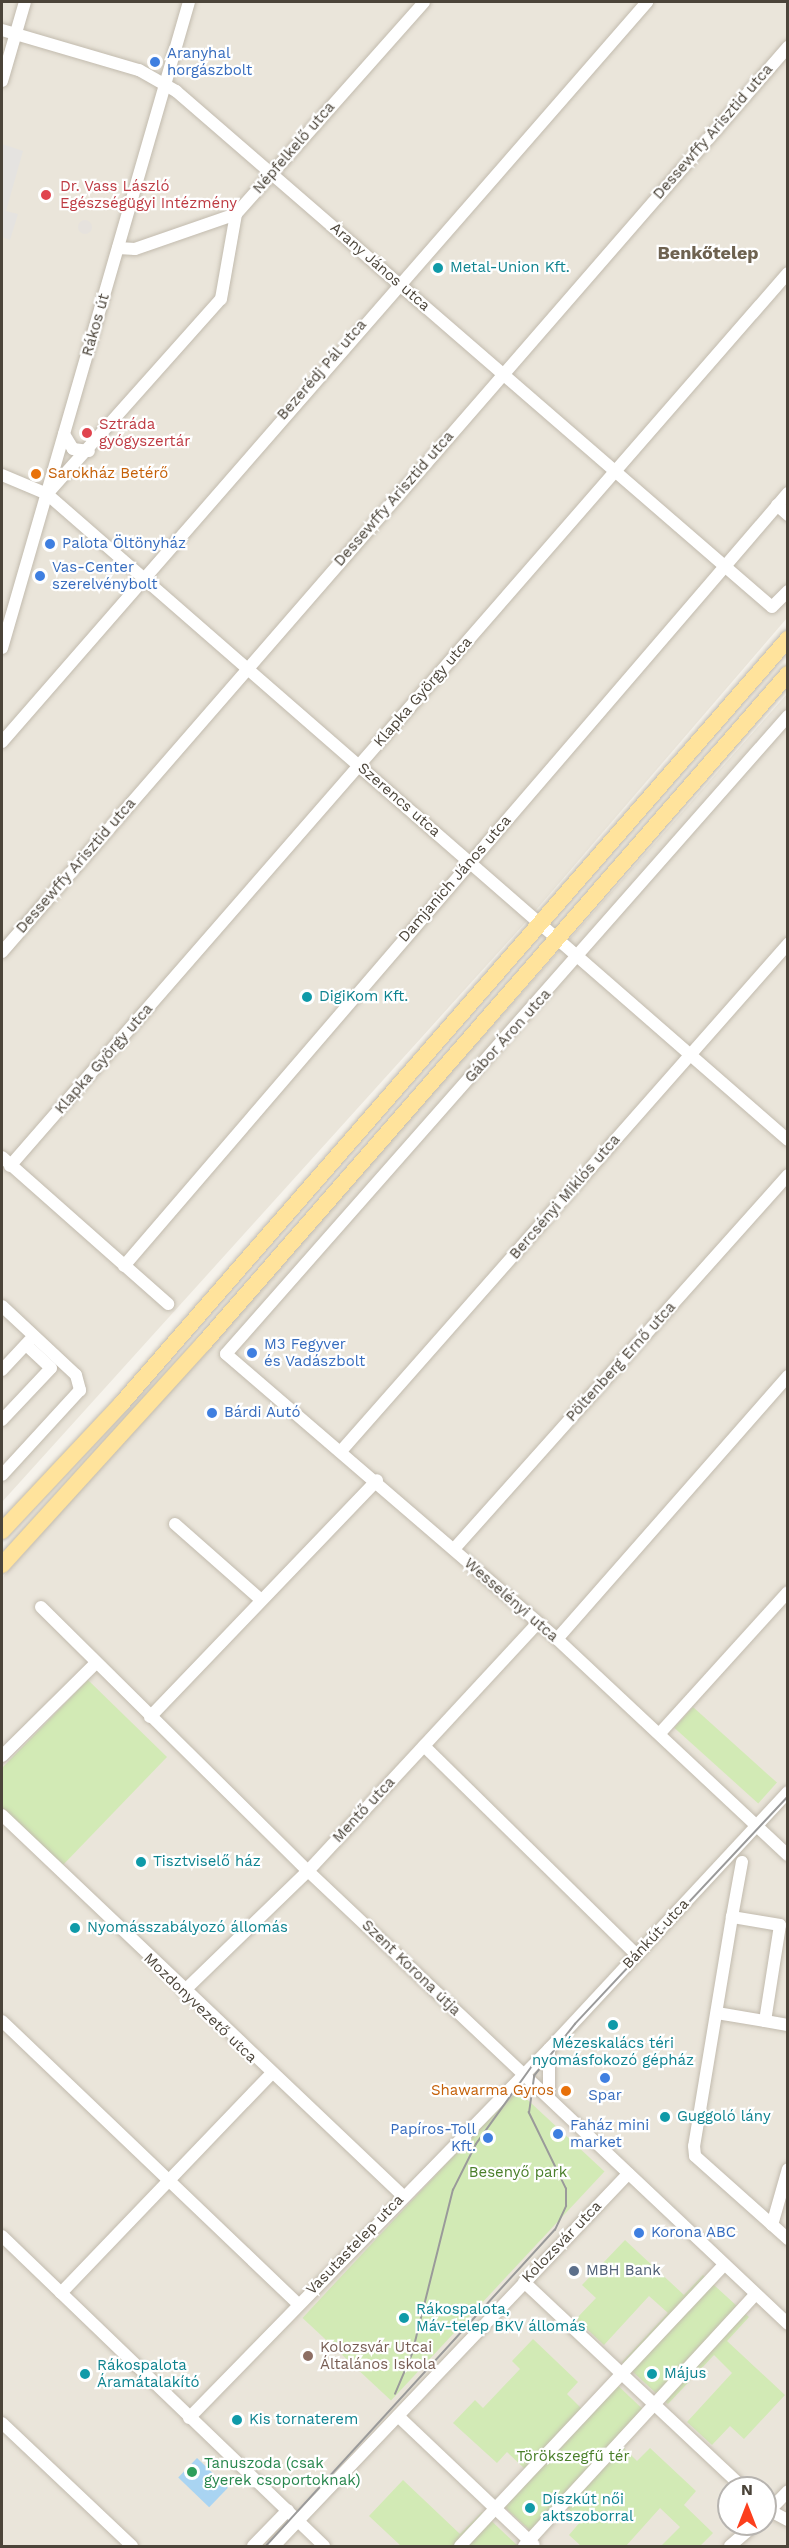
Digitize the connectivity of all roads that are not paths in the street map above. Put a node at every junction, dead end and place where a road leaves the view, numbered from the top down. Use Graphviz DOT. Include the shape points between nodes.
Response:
graph roads {
  1 [pos="25,2"];
  2 [pos="189,2"];
  3 [pos="424,2"];
  4 [pos="647,2"];
  5 [pos="2,30"];
  6 [pos="15,34"];
  7 [pos="788,47"];
  8 [pos="2,81"];
  9 [pos="165,84"];
  10 [pos="272,172"];
  11 [pos="236,214"];
  12 [pos="118,248"];
  13 [pos="788,273"];
  14 [pos="398,282"];
  15 [pos="502,375"];
  16 [pos="64,434"];
  17 [pos="89,451"];
  18 [pos="614,473"];
  19 [pos="2,475"];
  20 [pos="788,493"];
  21 [pos="47,494"];
  22 [pos="777,505"];
  23 [pos="788,515"];
  24 [pos="725,565"];
  25 [pos="142,578"];
  26 [pos="788,591"];
  27 [pos="788,639"];
  28 [pos="2,648"];
  29 [pos="248,667"];
  30 [pos="788,674"];
  31 [pos="788,716"];
  32 [pos="2,740"];
  33 [pos="360,765"];
  34 [pos="469,862"];
  35 [pos="540,921"];
  36 [pos="559,937"];
  37 [pos="788,944"];
  38 [pos="2,952"];
  39 [pos="580,955"];
  40 [pos="690,1056"];
  41 [pos="788,1140"];
  42 [pos="6,1162"];
  43 [pos="788,1175"];
  44 [pos="124,1266"];
  45 [pos="168,1304"];
  46 [pos="3,1311"];
  47 [pos="30,1340"];
  48 [pos="226,1354"];
  49 [pos="2,1370"];
  50 [pos="788,1376"];
  51 [pos="2,1420"];
  52 [pos="342,1450"];
  53 [pos="2,1474"];
  54 [pos="377,1480"];
  55 [pos="175,1524"];
  56 [pos="2,1532"];
  57 [pos="454,1549"];
  58 [pos="2,1565"];
  59 [pos="788,1592"];
  60 [pos="260,1599"];
  61 [pos="40,1607"];
  62 [pos="538,1623"];
  63 [pos="557,1639"];
  64 [pos="95,1664"];
  65 [pos="150,1717"];
  66 [pos="660,1733"];
  67 [pos="424,1746"];
  68 [pos="2,1756"];
  69 [pos="788,1792"];
  70 [pos="2,1815"];
  71 [pos="756,1828"];
  72 [pos="788,1855"];
  73 [pos="742,1862"];
  74 [pos="308,1871"];
  75 [pos="732,1917"];
  76 [pos="637,1955"];
  77 [pos="184,1991"];
  78 [pos="717,2013"];
  79 [pos="2,2021"];
  80 [pos="765,2021"];
  81 [pos="788,2025"];
  82 [pos="549,2049"];
  83 [pos="522,2073"];
  84 [pos="270,2075"];
  85 [pos="549,2097"];
  86 [pos="788,2169"];
  87 [pos="628,2174"];
  88 [pos="169,2182"];
  89 [pos="403,2196"];
  90 [pos="772,2225"];
  91 [pos="2,2236"];
  92 [pos="788,2239"];
  93 [pos="723,2266"];
  94 [pos="524,2282"];
  95 [pos="61,2293"];
  96 [pos="754,2296"];
  97 [pos="298,2304"];
  98 [pos="788,2324"];
  99 [pos="623,2377"];
  100 [pos="651,2405"];
  101 [pos="398,2416"];
  102 [pos="189,2418"];
  103 [pos="2,2423"];
  104 [pos="730,2476"];
  105 [pos="788,2491"];
  106 [pos="777,2502"];
  107 [pos="496,2509"];
  108 [pos="288,2510"];
  109 [pos="298,2521"];
  110 [pos="742,2536"];
  111 [pos="529,2545"];
  112 [pos="132,2547"];
  113 [pos="253,2547"];
  114 [pos="274,2547"];
  115 [pos="324,2547"];
  116 [pos="460,2547"];
  117 [pos="730,2547"];
  1 -- 6 [label="street"];
  2 -- 9 [label="street, Rákos út"];
  3 -- 10 [label="street, Népfelkelő utca"];
  4 -- 14 [label="street, Bezerédj Pál utca"];
  5 -- 6 [label="street, Arany János utca"];
  6 -- 8 [label="street"];
  6 -- 9 [label="street, Arany János utca" via="139,70"];
  7 -- 15 [label="street, Dessewffy Arisztid utca"];
  9 -- 10 [label="street, Arany János utca"];
  9 -- 12 [label="street, Rákos út"];
  10 -- 11 [label="street, Népfelkelő utca"];
  10 -- 14 [label="street, Arany János utca"];
  11 -- 12 [label="street" via="135,249"];
  11 -- 17 [label="street" via="221,298"];
  12 -- 16 [label="street, Rákos út"];
  13 -- 18 [label="street, Klapka György utca"];
  14 -- 15 [label="street, Arany János utca"];
  14 -- 25 [label="street, Bezerédj Pál utca"];
  15 -- 18 [label="street, Arany János utca"];
  15 -- 29 [label="street, Dessewffy Arisztid utca"];
  16 -- 17 [label="street" via="74,449"];
  16 -- 21 [label="street, Rákos út"];
  17 -- 21 [label="street"];
  18 -- 24 [label="street, Arany János utca"];
  18 -- 33 [label="street, Klapka György utca"];
  19 -- 21 [label="street, Szerencs utca"];
  20 -- 22 [label="street, Damjanich János utca"];
  21 -- 25 [label="street, Szerencs utca"];
  21 -- 28 [label="street, Rákos út"];
  22 -- 23 [label="street"];
  22 -- 24 [label="street, Damjanich János utca"];
  24 -- 26 [label="street, Arany János utca" via="772,607"];
  24 -- 34 [label="street, Damjanich János utca"];
  25 -- 29 [label="street, Szerencs utca"];
  25 -- 32 [label="street, Bezerédj Pál utca"];
  27 -- 35 [label="main road"];
  29 -- 33 [label="street, Szerencs utca"];
  29 -- 38 [label="street, Dessewffy Arisztid utca"];
  30 -- 36 [label="main road"];
  31 -- 39 [label="street, Gábor Áron utca"];
  33 -- 34 [label="street, Szerencs utca"];
  33 -- 42 [label="street, Klapka György utca"];
  34 -- 35 [label="street, Szerencs utca"];
  34 -- 44 [label="street, Damjanich János utca"];
  35 -- 36 [label="street, Szerencs utca"];
  35 -- 56 [label="main road" via="122,1403"];
  36 -- 39 [label="street, Szerencs utca"];
  36 -- 58 [label="main road" via="204,1343"];
  37 -- 40 [label="street, Bercsényi Miklós utca"];
  39 -- 40 [label="street, Szerencs utca"];
  39 -- 48 [label="street, Gábor Áron utca"];
  40 -- 41 [label="street, Szerencs utca"];
  40 -- 52 [label="street, Bercsényi Miklós utca"];
  42 -- 44 [label="street"];
  43 -- 57 [label="street, Pöltenberg Ernő utca"];
  44 -- 45 [label="street"];
  46 -- 47 [label="street"];
  47 -- 49 [label="street"];
  47 -- 51 [label="street" via="51,1368"];
  47 -- 53 [label="street" via="76,1375 80,1390"];
  48 -- 52 [label="street, Wesselényi utca"];
  50 -- 63 [label="street"];
  52 -- 54 [label="street, Wesselényi utca"];
  54 -- 57 [label="street, Wesselényi utca"];
  54 -- 60 [label="street"];
  55 -- 60 [label="street"];
  57 -- 62 [label="street, Wesselényi utca"];
  59 -- 66 [label="street"];
  60 -- 65 [label="street"];
  61 -- 64 [label="street, Szent Korona útja"];
  62 -- 63 [label="street, Wesselényi utca"];
  62 -- 67 [label="street, Mentő utca"];
  63 -- 66 [label="street, Wesselényi utca"];
  64 -- 65 [label="street, Szent Korona útja"];
  64 -- 68 [label="street"];
  65 -- 74 [label="street, Szent Korona útja"];
  66 -- 71 [label="street, Wesselényi utca"];
  67 -- 74 [label="street, Mentő utca"];
  67 -- 76 [label="street"];
  69 -- 71 [label="street, Bánkút utca"];
  70 -- 77 [label="street, Mozdonyvezető utca"];
  71 -- 72 [label="street, Wesselényi utca"];
  71 -- 76 [label="street, Bánkút utca"];
  73 -- 75 [label="street"];
  74 -- 77 [label="street, Mentő utca"];
  74 -- 83 [label="street, Szent Korona útja"];
  75 -- 78 [label="street"];
  75 -- 80 [label="street" via="780,1925"];
  76 -- 82 [label="street, Bánkút utca"];
  77 -- 84 [label="street, Mozdonyvezető utca"];
  78 -- 80 [label="street"];
  78 -- 90 [label="street" via="695,2156"];
  79 -- 88 [label="street"];
  80 -- 81 [label="street"];
  82 -- 83 [label="street, Bánkút utca"];
  82 -- 85 [label="street"];
  83 -- 85 [label="street, Szent Korona útja"];
  83 -- 89 [label="street, Vasutastelep utca"];
  84 -- 88 [label="street"];
  84 -- 89 [label="street, Mozdonyvezető utca"];
  85 -- 87 [label="street, Szent Korona útja"];
  86 -- 90 [label="street"];
  87 -- 93 [label="street, Szent Korona útja"];
  87 -- 94 [label="street, Kolozsvár utca"];
  88 -- 95 [label="street"];
  88 -- 97 [label="street"];
  89 -- 97 [label="street, Vasutastelep utca"];
  90 -- 92 [label="street"];
  91 -- 95 [label="street"];
  93 -- 96 [label="street, Szent Korona útja"];
  93 -- 99 [label="street"];
  94 -- 99 [label="street"];
  94 -- 101 [label="street, Kolozsvár utca"];
  95 -- 102 [label="street"];
  96 -- 98 [label="street, Szent Korona útja"];
  96 -- 100 [label="street"];
  97 -- 102 [label="street, Vasutastelep utca"];
  99 -- 100 [label="street"];
  99 -- 107 [label="street"];
  100 -- 104 [label="street"];
  100 -- 111 [label="street"];
  101 -- 107 [label="street"];
  101 -- 109 [label="street, Kolozsvár utca"];
  102 -- 108 [label="street"];
  103 -- 112 [label="street"];
  105 -- 106 [label="street"];
  107 -- 111 [label="street"];
  107 -- 116 [label="street"];
  108 -- 109 [label="street"];
  108 -- 113 [label="street"];
  109 -- 114 [label="street, Kolozsvár utca"];
  109 -- 115 [label="street"];
  110 -- 117 [label="street"];
}
